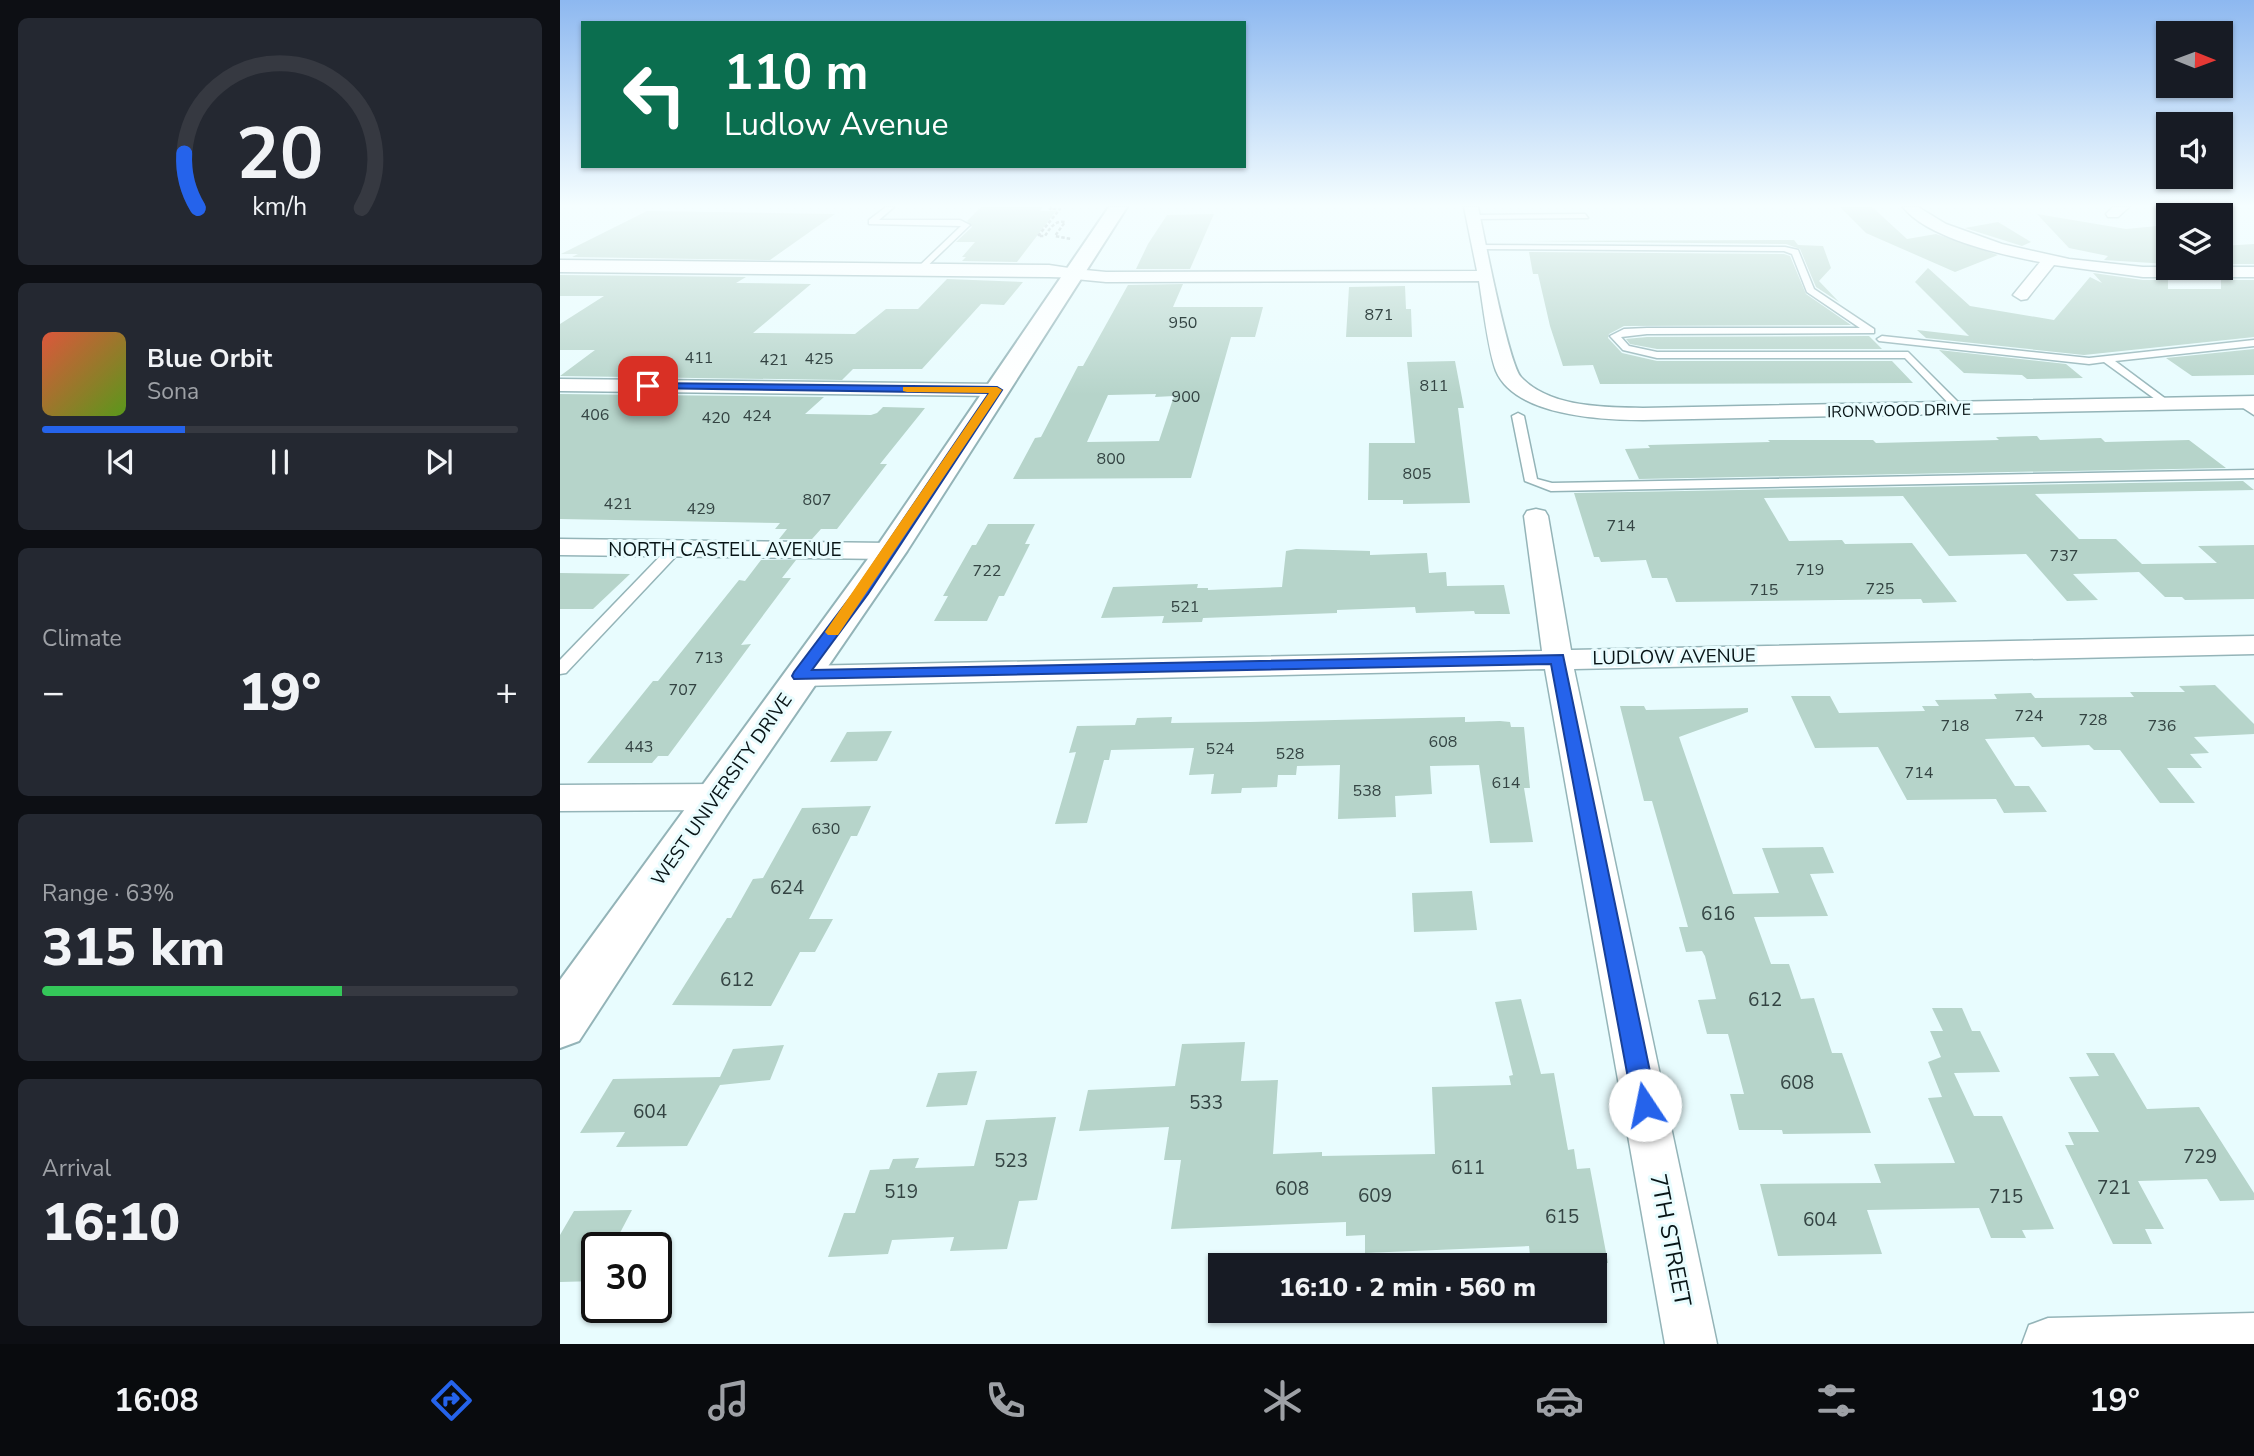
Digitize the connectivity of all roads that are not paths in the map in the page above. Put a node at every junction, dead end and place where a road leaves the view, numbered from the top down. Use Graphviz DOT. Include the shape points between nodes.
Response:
graph roads {
  1 [pos="827,270"];
  2 [pos="1078,270"];
  3 [pos="1484,270"];
  4 [pos="1802,270"];
  5 [pos="2041,270"];
  6 [pos="2122,270"];
  7 [pos="919,271"];
  8 [pos="2254,272"];
  9 [pos="1075,274"];
  10 [pos="1486,276"];
  11 [pos="2021,295"];
  12 [pos="1871,331"];
  13 [pos="1882,339"];
  14 [pos="2254,342"];
  15 [pos="1908,355"];
  16 [pos="2106,359"];
  17 [pos="560,385"];
  18 [pos="997,390"];
  19 [pos="2165,404"];
  20 [pos="2250,405"];
  21 [pos="1960,409"];
  22 [pos="1518,416"];
  23 [pos="2254,474"];
  24 [pos="1536,516"];
  25 [pos="560,547"];
  26 [pos="674,550"];
  27 [pos="890,551"];
  28 [pos="2254,645"];
  29 [pos="1558,659"];
  30 [pos="562,664"];
  31 [pos="800,676"];
  32 [pos="715,797"];
  33 [pos="560,798"];
  34 [pos="560,1024"];
  35 [pos="2254,1339"];
  36 [pos="1691,1344"];
  37 [pos="2048,1344"];
  1 -- 7 [label="street"];
  2 -- 9 [label="main road, WEST UNIVERSITY DRIVE"];
  3 -- 10 [label="street, IRONWOOD DRIVE"];
  4 -- 12 [label="lane" via="1810,290"];
  5 -- 11 [label="street"];
  6 -- 8 [label="street"];
  7 -- 9 [label="street"];
  9 -- 10 [label="street"];
  9 -- 18 [label="main road, WEST UNIVERSITY DRIVE"];
  10 -- 21 [label="street, IRONWOOD DRIVE" via="1506,371 1517,384 1546,400 1619,414"];
  12 -- 13 [label="lane"];
  12 -- 15 [label="lane" via="1647,331 1615,336 1626,348 1657,355"];
  13 -- 15 [label="lane"];
  13 -- 16 [label="lane" via="2088,361"];
  14 -- 16 [label="lane"];
  15 -- 21 [label="lane"];
  16 -- 19 [label="lane"];
  17 -- 18 [label="street"];
  18 -- 27 [label="main road, WEST UNIVERSITY DRIVE"];
  19 -- 20 [label="street, IRONWOOD DRIVE"];
  19 -- 21 [label="street, IRONWOOD DRIVE"];
  22 -- 23 [label="lane" via="1531,481 1551,487"];
  24 -- 29 [label="street, 7TH STREET"];
  25 -- 26 [label="street, NORTH CASTELL AVENUE"];
  26 -- 27 [label="street, NORTH CASTELL AVENUE"];
  26 -- 30 [label="lane"];
  27 -- 31 [label="main road, WEST UNIVERSITY DRIVE"];
  28 -- 29 [label="street, LUDLOW AVENUE"];
  29 -- 31 [label="street, LUDLOW AVENUE"];
  29 -- 36 [label="street, 7TH STREET"];
  31 -- 32 [label="main road, WEST UNIVERSITY DRIVE"];
  32 -- 33 [label="street"];
  32 -- 34 [label="main road, WEST UNIVERSITY DRIVE"];
  35 -- 37 [label="street"];
}
